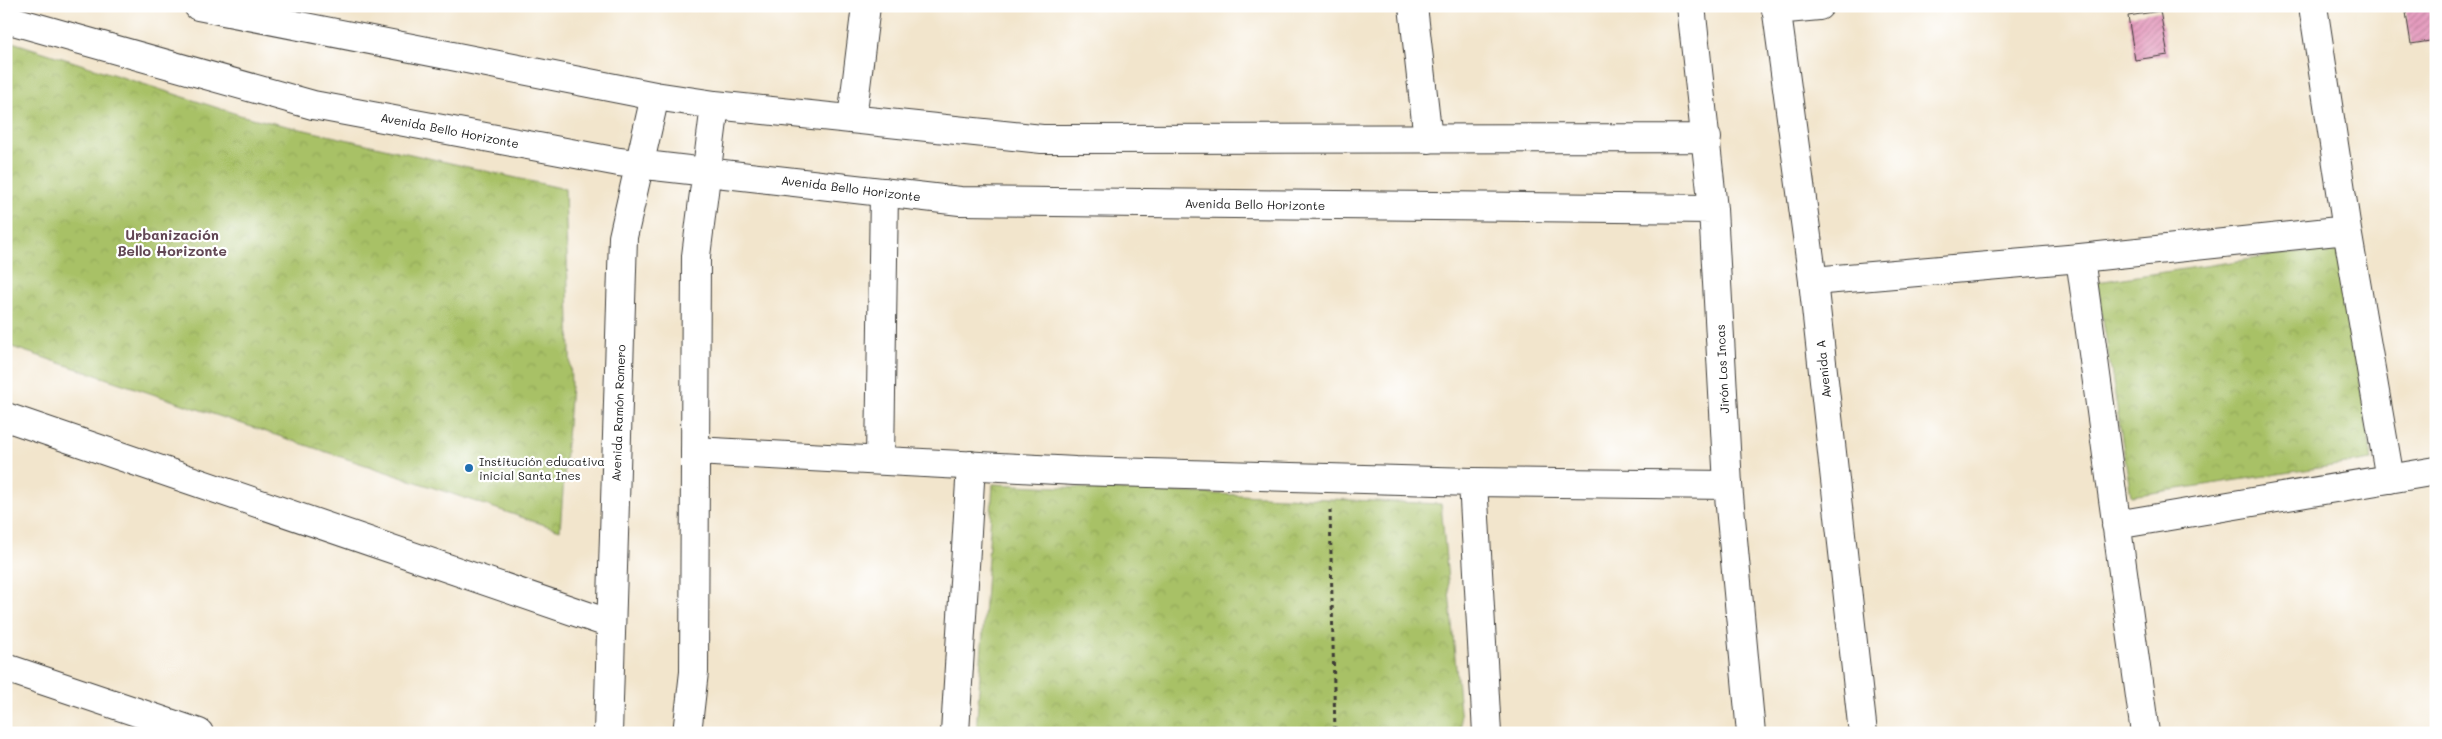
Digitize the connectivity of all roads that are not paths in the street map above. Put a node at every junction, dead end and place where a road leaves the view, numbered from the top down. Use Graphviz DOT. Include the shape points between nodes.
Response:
graph roads {
  1 [pos="198,6"];
  2 [pos="866,6"];
  3 [pos="1413,6"];
  4 [pos="1691,6"];
  5 [pos="1819,6"];
  6 [pos="2313,6"];
  7 [pos="1776,8"];
  8 [pos="6,17"];
  9 [pos="655,96"];
  10 [pos="714,105"];
  11 [pos="852,120"];
  12 [pos="1707,138"];
  13 [pos="1428,139"];
  14 [pos="640,164"];
  15 [pos="706,172"];
  16 [pos="884,192"];
  17 [pos="1713,209"];
  18 [pos="2347,230"];
  19 [pos="2080,258"];
  20 [pos="1813,281"];
  21 [pos="6,417"];
  22 [pos="695,451"];
  23 [pos="880,460"];
  24 [pos="971,466"];
  25 [pos="2436,471"];
  26 [pos="2390,479"];
  27 [pos="1473,482"];
  28 [pos="1728,485"];
  29 [pos="2116,525"];
  30 [pos="611,624"];
  31 [pos="6,668"];
  32 [pos="199,733"];
  33 [pos="608,733"];
  34 [pos="687,733"];
  35 [pos="955,733"];
  36 [pos="1487,733"];
  37 [pos="1751,733"];
  38 [pos="1863,733"];
  39 [pos="2145,733"];
  1 -- 9 [label="street"];
  2 -- 11 [label="street"];
  3 -- 13 [label="street"];
  4 -- 12 [label="street, Jirón Los Incas"];
  5 -- 7 [label="street"];
  6 -- 18 [label="street"];
  7 -- 20 [label="street, Avenida A"];
  8 -- 14 [label="street, Avenida Bello Horizonte" via="313,105"];
  9 -- 10 [label="street"];
  9 -- 14 [label="street, Avenida Ramón Romero"];
  10 -- 11 [label="street"];
  10 -- 15 [label="street"];
  11 -- 13 [label="street" via="1042,139"];
  12 -- 13 [label="street"];
  12 -- 17 [label="street, Jirón Los Incas"];
  14 -- 15 [label="street, Avenida Bello Horizonte"];
  14 -- 30 [label="street, Avenida Ramón Romero" via="623,238"];
  15 -- 16 [label="street, Avenida Bello Horizonte"];
  15 -- 22 [label="street" via="696,256"];
  16 -- 17 [label="street, Avenida Bello Horizonte" via="960,201"];
  16 -- 23 [label="street"];
  17 -- 28 [label="street, Jirón Los Incas"];
  18 -- 19 [label="street"];
  18 -- 26 [label="street"];
  19 -- 20 [label="street"];
  19 -- 29 [label="street"];
  20 -- 38 [label="street, Avenida A"];
  21 -- 30 [label="street"];
  22 -- 23 [label="street"];
  22 -- 34 [label="street" via="694,672"];
  23 -- 24 [label="street"];
  24 -- 27 [label="street"];
  24 -- 35 [label="street"];
  25 -- 26 [label="street"];
  26 -- 29 [label="street"];
  27 -- 28 [label="street"];
  27 -- 36 [label="street"];
  28 -- 37 [label="street, Jirón Los Incas"];
  29 -- 39 [label="street"];
  30 -- 33 [label="street, Avenida Ramón Romero"];
  31 -- 32 [label="street"];
}
